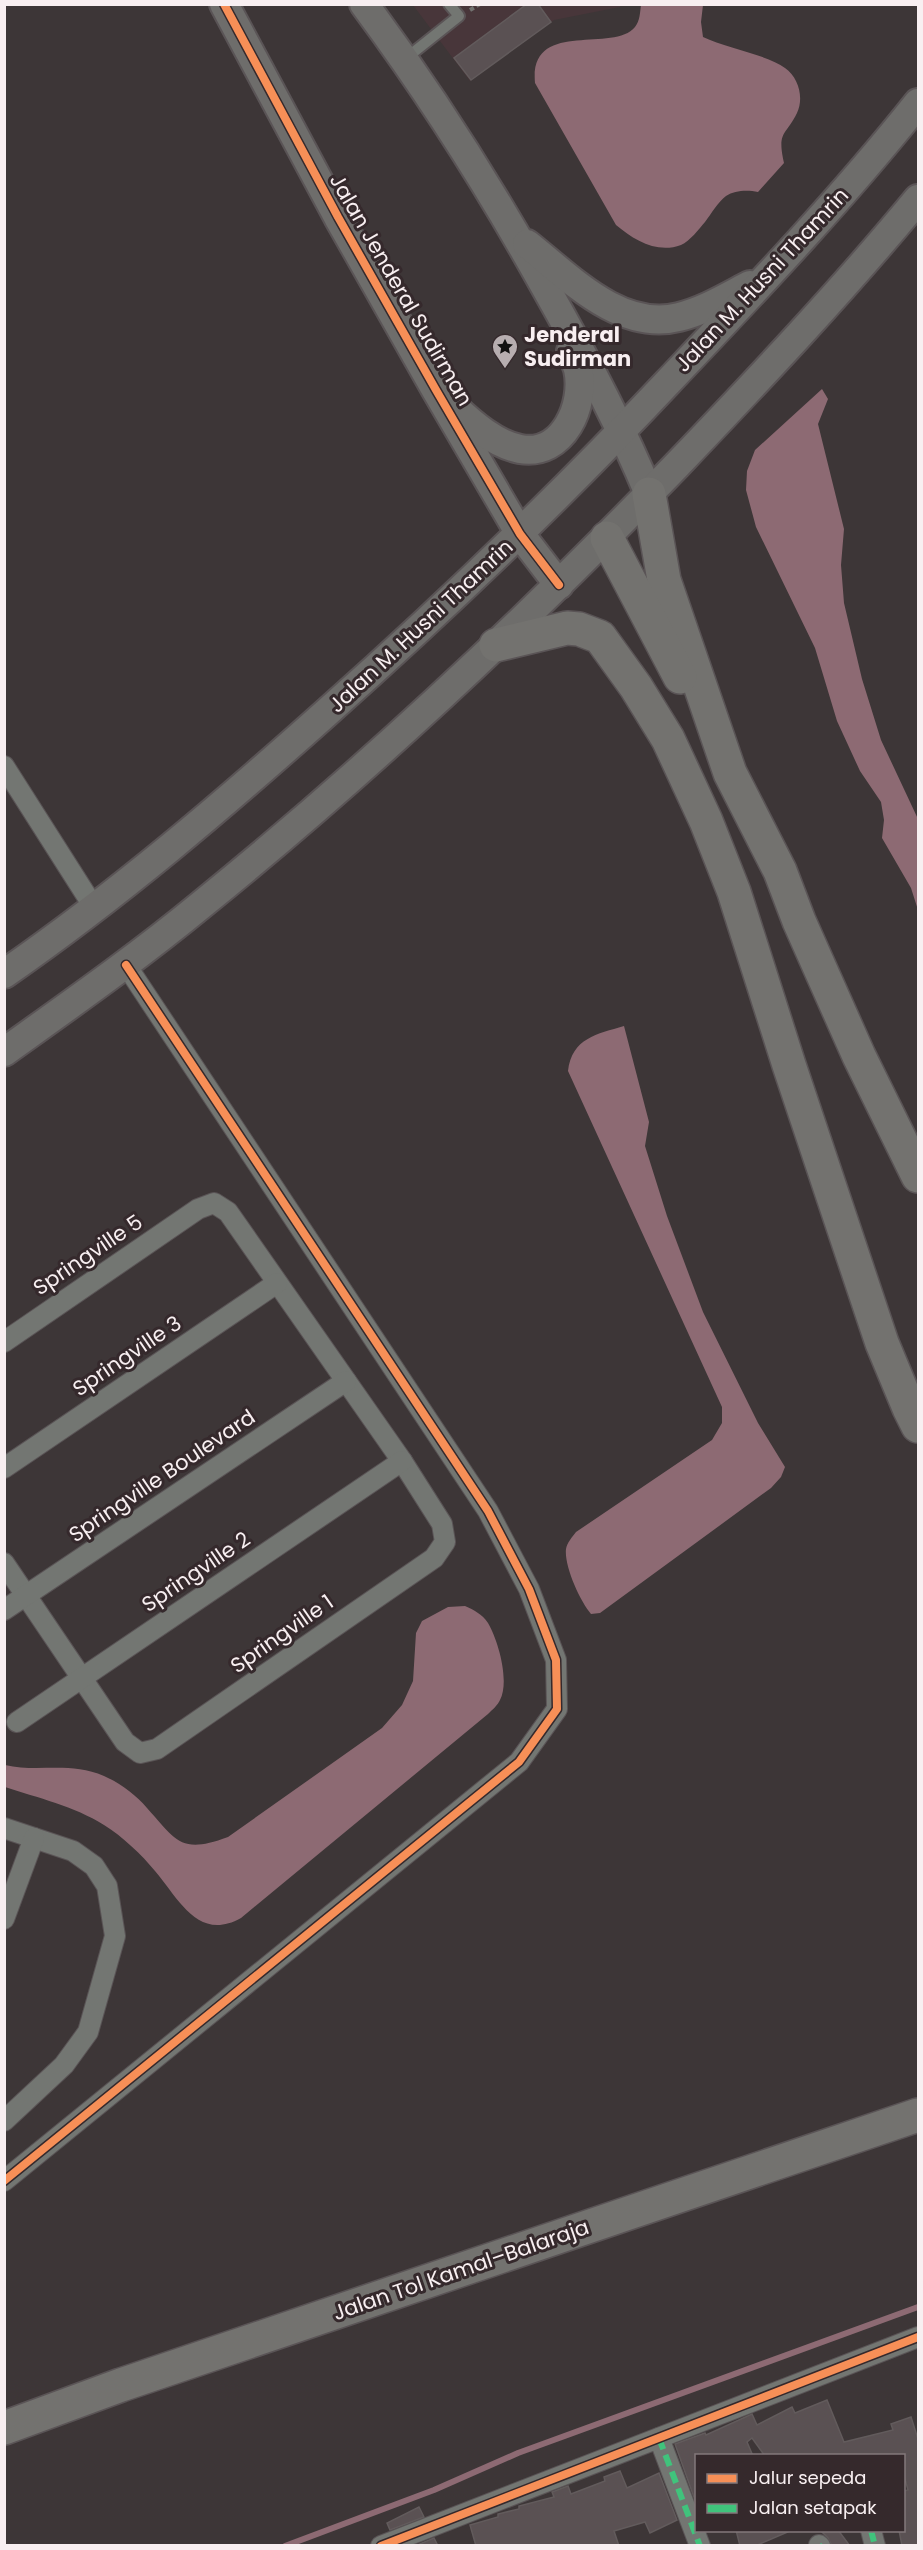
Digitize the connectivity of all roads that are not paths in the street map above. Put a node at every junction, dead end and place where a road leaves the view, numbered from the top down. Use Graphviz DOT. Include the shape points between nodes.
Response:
graph roads {
  1 [pos="224,4"];
  2 [pos="364,4"];
  3 [pos="449,4"];
  4 [pos="405,59"];
  5 [pos="918,103"];
  6 [pos="918,199"];
  7 [pos="516,235"];
  8 [pos="769,275"];
  9 [pos="555,304"];
  10 [pos="436,390"];
  11 [pos="622,430"];
  12 [pos="649,494"];
  13 [pos="520,534"];
  14 [pos="607,538"];
  15 [pos="559,585"];
  16 [pos="496,645"];
  17 [pos="4,766"];
  18 [pos="730,773"];
  19 [pos="95,909"];
  20 [pos="126,965"];
  21 [pos="4,974"];
  22 [pos="4,1052"];
  23 [pos="859,1056"];
  24 [pos="918,1156"];
  25 [pos="918,1176"];
  26 [pos="277,1283"];
  27 [pos="4,1342"];
  28 [pos="346,1382"];
  29 [pos="918,1426"];
  30 [pos="402,1461"];
  31 [pos="4,1468"];
  32 [pos="4,1563"];
  33 [pos="26,1595"];
  34 [pos="4,1610"];
  35 [pos="82,1678"];
  36 [pos="17,1722"];
  37 [pos="4,1828"];
  38 [pos="34,1838"];
  39 [pos="4,1919"];
  40 [pos="918,2115"];
  41 [pos="4,2121"];
  42 [pos="4,2181"];
  43 [pos="918,2337"];
  44 [pos="4,2428"];
  45 [pos="659,2438"];
  46 [pos="381,2546"];
  47 [pos="700,2546"];
  1 -- 10 [label="main road, Jalan Jenderal Sudirman"];
  2 -- 4 [label="main road"];
  3 -- 4 [label="lane" via="459,16"];
  4 -- 7 [label="main road"];
  5 -- 8 [label="main road, Jalan M. Husni Thamrin"];
  6 -- 12 [label="main road" via="797,338"];
  7 -- 8 [label="main road" via="605,303 647,320 695,312"];
  7 -- 9 [label="main road"];
  8 -- 11 [label="main road, Jalan M. Husni Thamrin"];
  9 -- 10 [label="main road" via="578,370 579,385 571,420 556,442 531,450 503,443 472,423"];
  9 -- 11 [label="main road"];
  10 -- 13 [label="main road, Jalan Jenderal Sudirman"];
  11 -- 12 [label="main road"];
  11 -- 13 [label="main road, Jalan M. Husni Thamrin"];
  12 -- 14 [label="main road"];
  12 -- 18 [label="highway" via="664,580"];
  13 -- 15 [label="main road, Jalan Jenderal Sudirman"];
  13 -- 19 [label="main road, Jalan M. Husni Thamrin" via="274,760"];
  14 -- 15 [label="main road"];
  14 -- 18 [label="highway"];
  15 -- 16 [label="main road"];
  16 -- 20 [label="main road" via="274,844"];
  16 -- 29 [label="highway" via="567,628 600,637 668,739 734,892 882,1342"];
  17 -- 19 [label="street"];
  18 -- 23 [label="highway" via="780,871"];
  19 -- 21 [label="main road, Jalan M. Husni Thamrin"];
  20 -- 22 [label="main road"];
  20 -- 42 [label="street" via="488,1511 529,1589 556,1660 557,1709 519,1762"];
  23 -- 24 [label="highway"];
  23 -- 25 [label="highway"];
  26 -- 27 [label="street, Springville 5" via="228,1212 214,1203 198,1209"];
  26 -- 28 [label="street"];
  26 -- 31 [label="street, Springville 3"];
  28 -- 30 [label="street"];
  28 -- 33 [label="street, Springville Boulevard"];
  30 -- 35 [label="street, Springville 2"];
  30 -- 35 [label="street, Springville 1" via="442,1524 445,1542 434,1558 157,1749 140,1753 125,1742"];
  32 -- 33 [label="street"];
  33 -- 34 [label="street, Springville Boulevard"];
  33 -- 35 [label="street"];
  35 -- 36 [label="street, Springville 2"];
  37 -- 38 [label="street"];
  38 -- 39 [label="street"];
  38 -- 41 [label="street" via="73,1851 94,1866 107,1886 115,1936 88,2032 64,2065"];
  40 -- 44 [label="highway, Jalan Tol Kamal–Balaraja"];
  43 -- 45 [label="street"];
  45 -- 46 [label="street"];
  45 -- 47 [label="street"];
}
